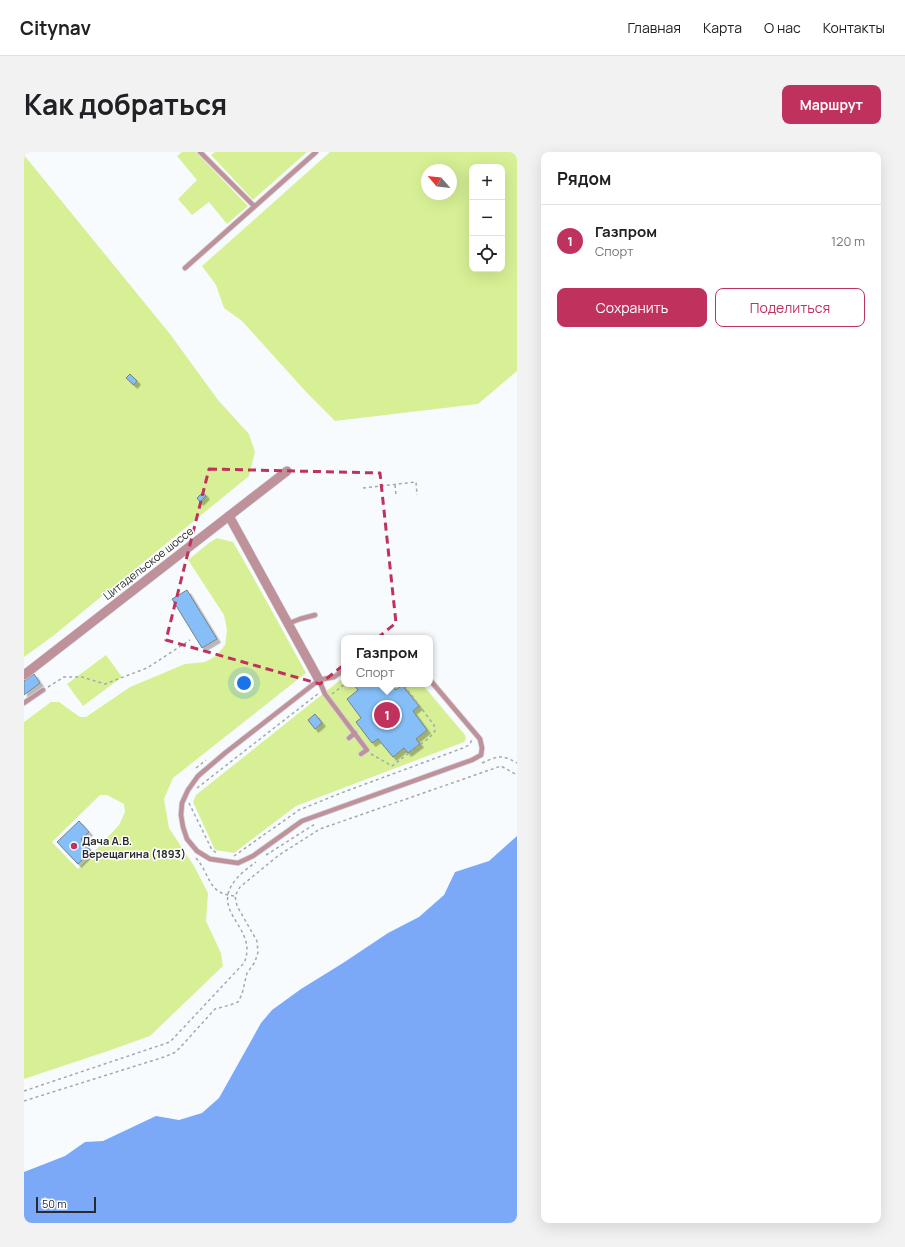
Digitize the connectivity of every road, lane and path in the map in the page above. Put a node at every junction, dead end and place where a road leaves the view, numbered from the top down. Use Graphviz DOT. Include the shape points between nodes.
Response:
graph roads {
  1 [pos="316,152"];
  2 [pos="203,153"];
  3 [pos="254,206"];
  4 [pos="185,268"];
  5 [pos="287,471"];
  6 [pos="395,485"];
  7 [pos="363,488"];
  8 [pos="396,495"];
  9 [pos="417,495"];
  10 [pos="229,516"];
  11 [pos="315,615"];
  12 [pos="288,624"];
  13 [pos="190,640"];
  14 [pos="341,672"];
  15 [pos="24,675"];
  16 [pos="319,680"];
  17 [pos="433,684"];
  18 [pos="341,687"];
  19 [pos="405,687"];
  20 [pos="43,690"];
  21 [pos="323,690"];
  22 [pos="327,697"];
  23 [pos="24,703"];
  24 [pos="355,734"];
  25 [pos="349,738"];
  26 [pos="472,739"];
  27 [pos="361,754"];
  28 [pos="373,755"];
  29 [pos="211,756"];
  30 [pos="517,763"];
  31 [pos="476,765"];
  32 [pos="194,771"];
  33 [pos="517,775"];
  34 [pos="193,792"];
  35 [pos="189,802"];
  36 [pos="315,824"];
  37 [pos="219,855"];
  38 [pos="234,856"];
  39 [pos="195,857"];
  40 [pos="263,858"];
  41 [pos="256,862"];
  42 [pos="228,896"];
  43 [pos="235,896"];
  44 [pos="24,1091"];
  45 [pos="24,1101"];
  1 -- 3 [label="lane"];
  2 -- 3 [label="lane"];
  3 -- 4 [label="lane"];
  5 -- 10 [label="street, Цитадельское шоссе"];
  6 -- 7 [label="path"];
  6 -- 8 [label="path"];
  6 -- 9 [label="path" via="416,482"];
  10 -- 12 [label="street"];
  10 -- 15 [label="street, Цитадельское шоссе"];
  11 -- 12 [label="lane"];
  12 -- 16 [label="street"];
  13 -- 20 [label="path" via="147,668 105,684 82,677 64,677"];
  14 -- 16 [label="lane" via="334,677"];
  16 -- 17 [label="lane" via="225,753 198,776 188,790 182,803 182,828 197,851 210,859 238,863 253,856 302,821 472,760 481,754 480,739"];
  16 -- 21 [label="lane"];
  18 -- 22 [label="path"];
  19 -- 28 [label="path" via="434,725 435,731 430,738 392,766"];
  20 -- 23 [label="lane"];
  21 -- 22 [label="lane"];
  21 -- 34 [label="path"];
  22 -- 24 [label="lane"];
  24 -- 25 [label="lane"];
  24 -- 27 [label="lane" via="367,750"];
  26 -- 38 [label="path" via="472,742 463,748 299,810"];
  29 -- 32 [label="path"];
  30 -- 31 [label="path" via="498,756"];
  33 -- 43 [label="path" via="500,766 320,829 279,855 240,887"];
  35 -- 37 [label="path" via="212,850"];
  36 -- 40 [label="path"];
  39 -- 42 [label="path" via="214,888"];
  41 -- 42 [label="path" via="236,880"];
  42 -- 43 [label="path"];
  42 -- 44 [label="path" via="227,902 233,917 244,935 247,955 244,963 170,1042"];
  43 -- 45 [label="path" via="237,906 257,941 258,952 247,973 238,1002 215,1008 176,1052"];
}
